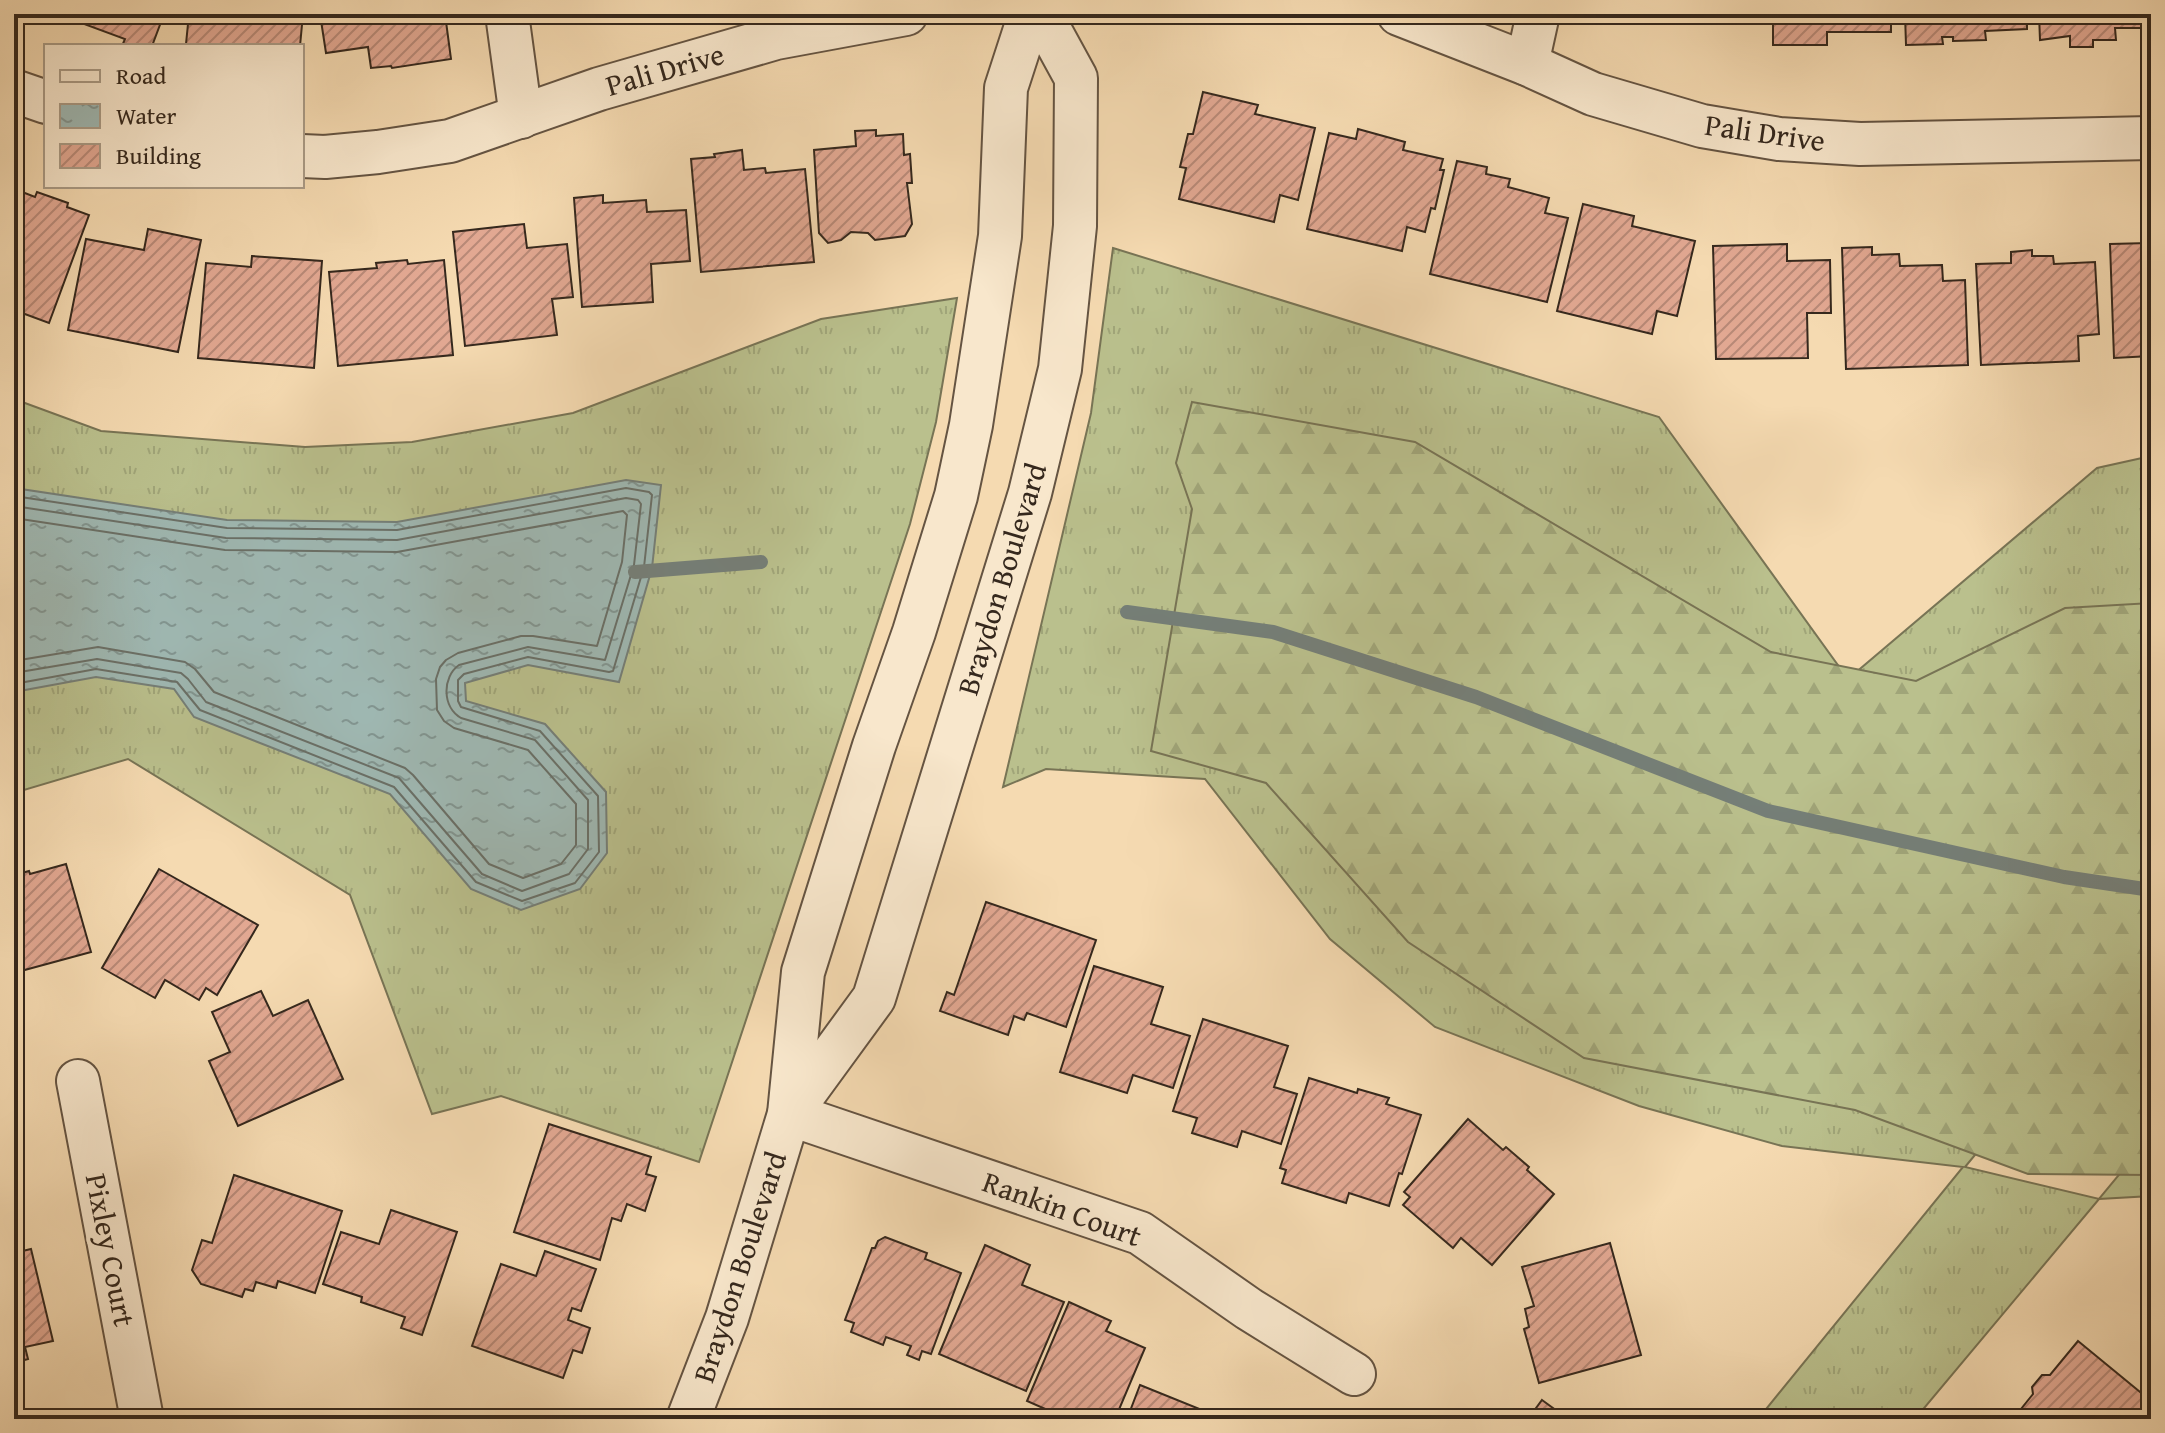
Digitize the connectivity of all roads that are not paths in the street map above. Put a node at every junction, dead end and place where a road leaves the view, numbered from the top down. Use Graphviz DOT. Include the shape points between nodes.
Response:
graph roads {
  1 [pos="507,14"];
  2 [pos="906,14"];
  3 [pos="1030,14"];
  4 [pos="1041,14"];
  5 [pos="1399,14"];
  6 [pos="1538,14"];
  7 [pos="1527,64"];
  8 [pos="14,91"];
  9 [pos="44,101"];
  10 [pos="521,117"];
  11 [pos="2151,138"];
  12 [pos="304,156"];
  13 [pos="78,1081"];
  14 [pos="789,1114"];
  15 [pos="1354,1374"];
  16 [pos="142,1419"];
  17 [pos="688,1419"];
  1 -- 10 [label="street"];
  2 -- 10 [label="street, Pali Drive" via="776,38"];
  3 -- 14 [label="street, Braydon Boulevard" via="1006,88 1000,236 956,496 803,972"];
  4 -- 14 [label="street, Braydon Boulevard" via="1076,78 1075,226 1060,369 1030,493 874,998"];
  5 -- 7 [label="street, Pali Drive"];
  6 -- 7 [label="street"];
  7 -- 11 [label="street, Pali Drive" via="1593,94 1702,126 1779,139 1860,144"];
  8 -- 9 [label="street"];
  10 -- 12 [label="street, Pali Drive" via="417,147"];
  13 -- 16 [label="street, Pixley Court"];
  14 -- 15 [label="street, Rankin Court" via="1140,1233"];
  14 -- 17 [label="street, Braydon Boulevard" via="727,1318"];
}
